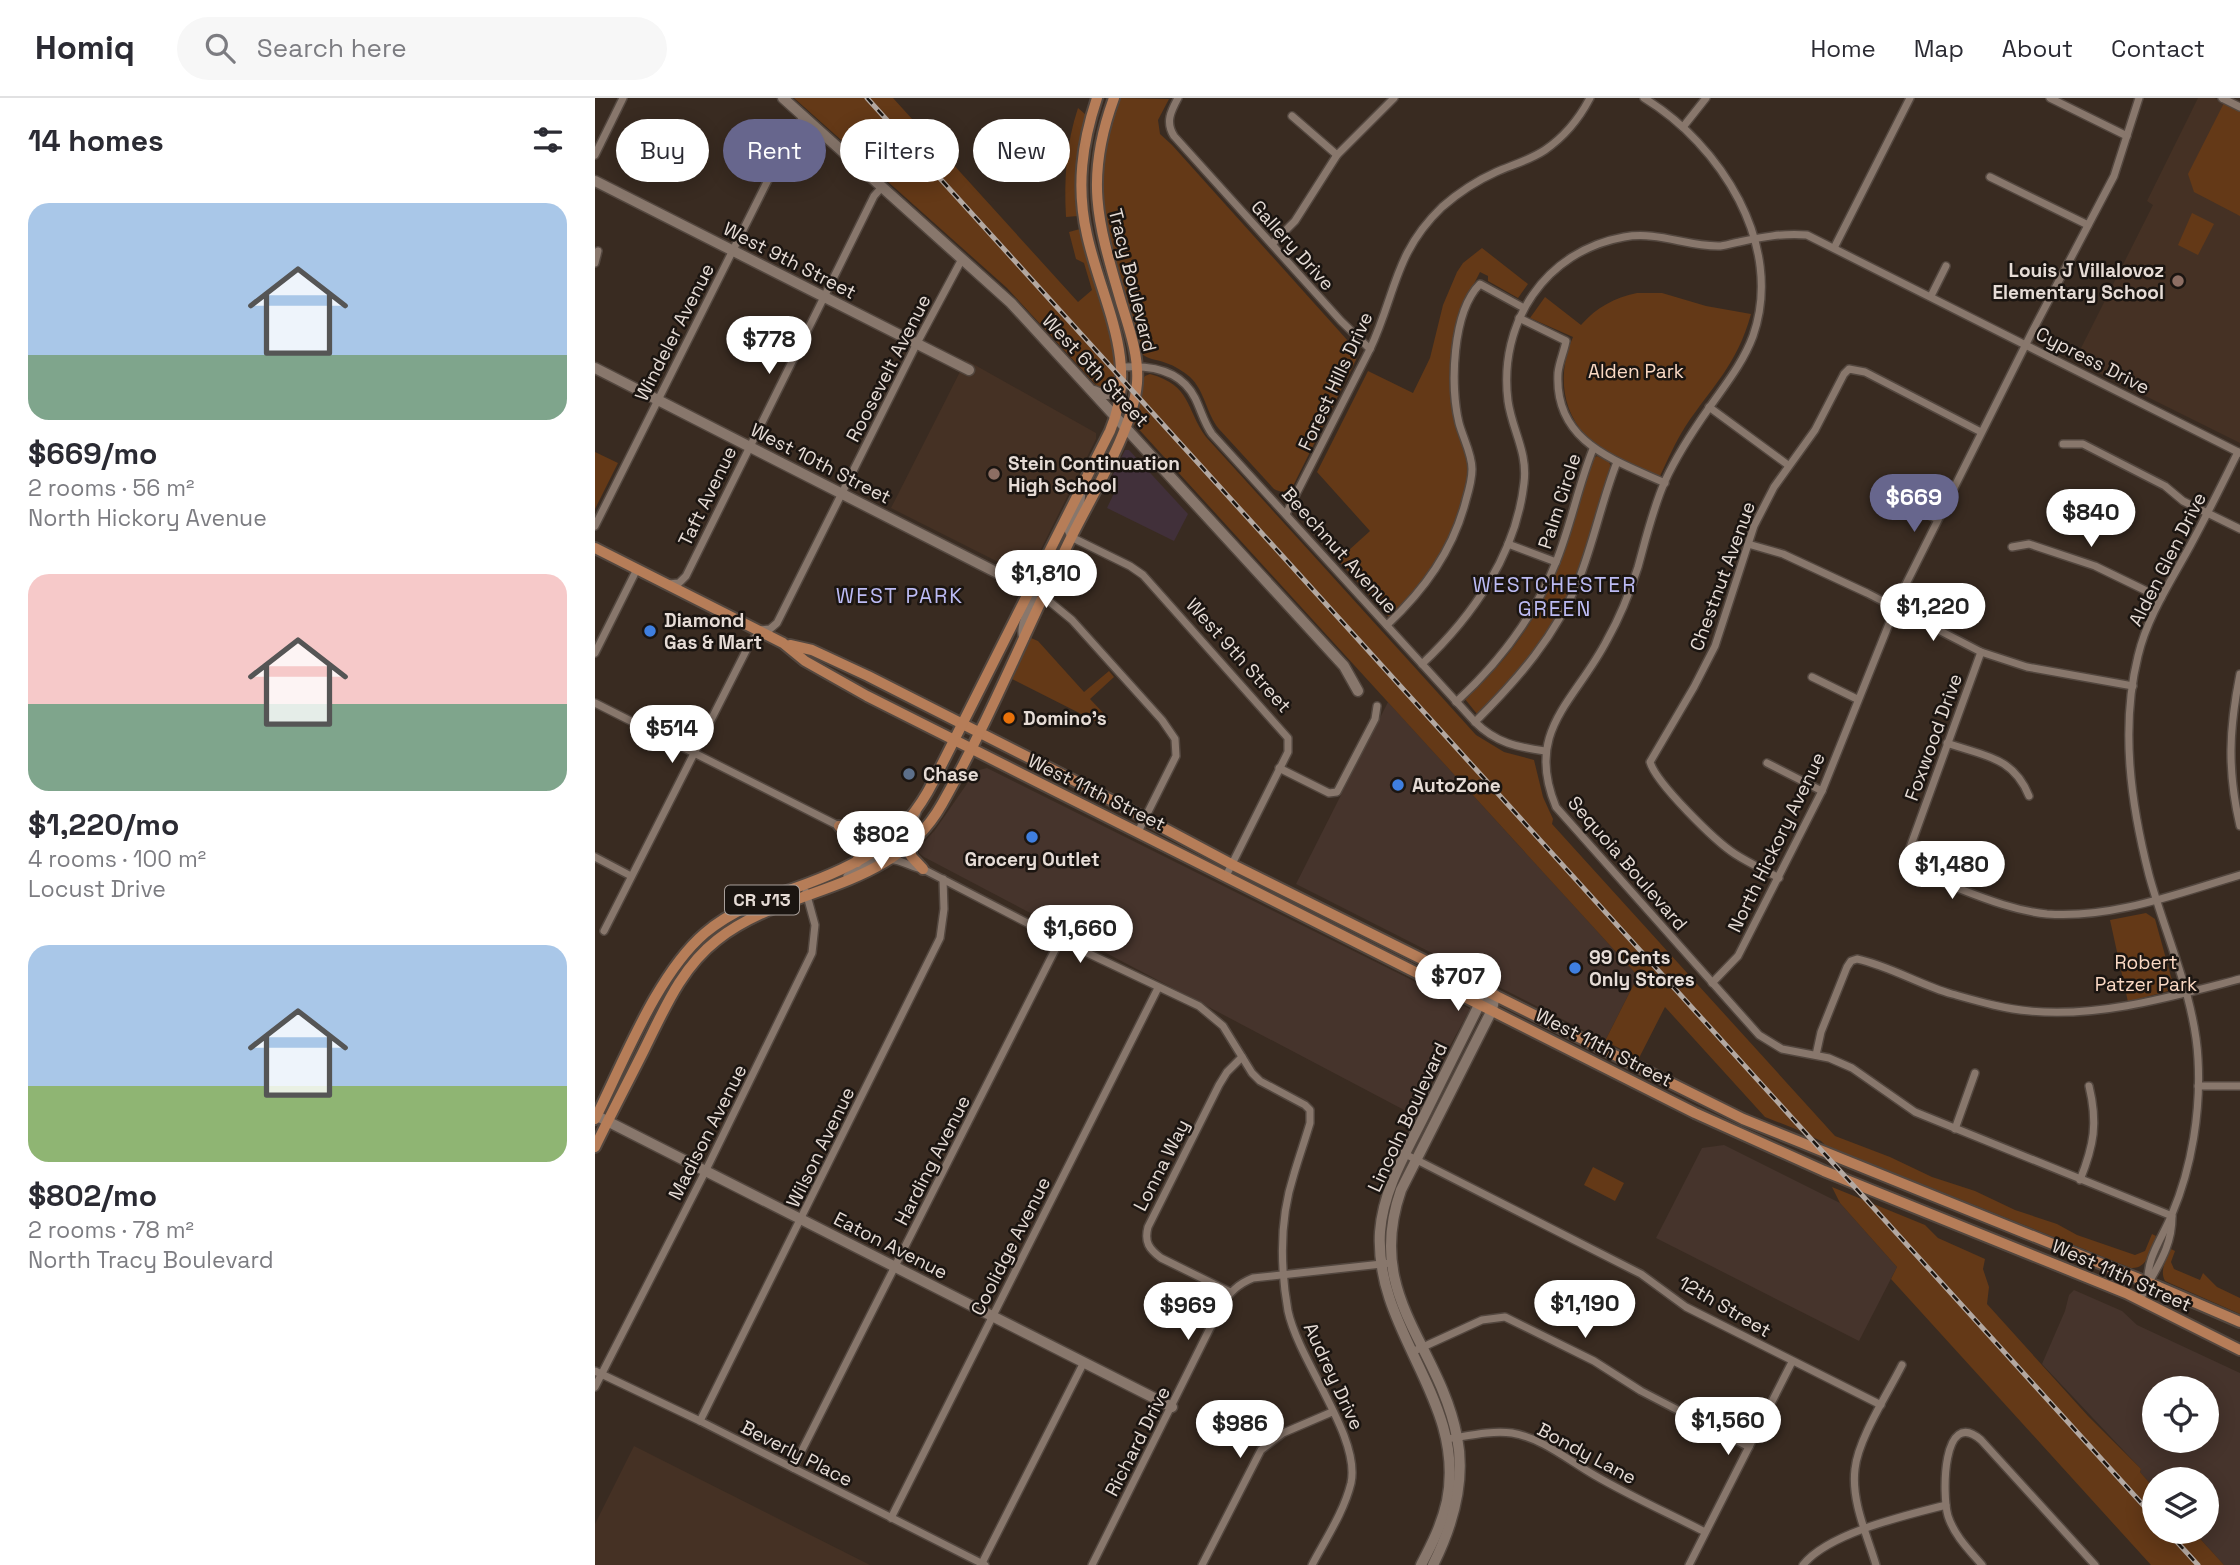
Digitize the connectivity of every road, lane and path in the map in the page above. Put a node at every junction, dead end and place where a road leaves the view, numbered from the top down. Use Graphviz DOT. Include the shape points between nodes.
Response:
graph roads {
  1 [pos="623,98"];
  2 [pos="783,98"];
  3 [pos="1097,98"];
  4 [pos="1114,98"];
  5 [pos="1178,98"];
  6 [pos="1395,98"];
  7 [pos="1590,98"];
  8 [pos="1644,98"];
  9 [pos="1706,98"];
  10 [pos="1910,98"];
  11 [pos="2050,98"];
  12 [pos="2139,98"];
  13 [pos="2223,98"];
  14 [pos="2240,107"];
  15 [pos="1292,116"];
  16 [pos="804,117"];
  17 [pos="1683,127"];
  18 [pos="2127,136"];
  19 [pos="595,155"];
  20 [pos="1337,155"];
  21 [pos="1990,177"];
  22 [pos="595,181"];
  23 [pos="882,187"];
  24 [pos="2088,225"];
  25 [pos="1755,240"];
  26 [pos="1272,244"];
  27 [pos="1834,248"];
  28 [pos="733,250"];
  29 [pos="598,251"];
  30 [pos="962,259"];
  31 [pos="595,263"];
  32 [pos="1946,266"];
  33 [pos="1931,296"];
  34 [pos="824,297"];
  35 [pos="1524,308"];
  36 [pos="1519,318"];
  37 [pos="917,343"];
  38 [pos="2026,344"];
  39 [pos="1370,349"];
  40 [pos="1137,366"];
  41 [pos="1123,367"];
  42 [pos="595,368"];
  43 [pos="969,370"];
  44 [pos="1122,387"];
  45 [pos="1089,388"];
  46 [pos="658,401"];
  47 [pos="1709,407"];
  48 [pos="1115,417"];
  49 [pos="1125,427"];
  50 [pos="1981,432"];
  51 [pos="2063,444"];
  52 [pos="749,447"];
  53 [pos="1593,449"];
  54 [pos="2239,452"];
  55 [pos="1617,462"];
  56 [pos="1788,465"];
  57 [pos="1665,482"];
  58 [pos="1082,486"];
  59 [pos="842,494"];
  60 [pos="1889,495"];
  61 [pos="1286,514"];
  62 [pos="2208,514"];
  63 [pos="1937,519"];
  64 [pos="595,526"];
  65 [pos="2240,529"];
  66 [pos="1071,537"];
  67 [pos="1508,544"];
  68 [pos="1748,544"];
  69 [pos="2012,547"];
  70 [pos="595,548"];
  71 [pos="1050,550"];
  72 [pos="1556,562"];
  73 [pos="637,569"];
  74 [pos="668,584"];
  75 [pos="1031,590"];
  76 [pos="1044,597"];
  77 [pos="2161,598"];
  78 [pos="1895,608"];
  79 [pos="1387,625"];
  80 [pos="763,633"];
  81 [pos="1025,640"];
  82 [pos="783,643"];
  83 [pos="1981,652"];
  84 [pos="595,653"];
  85 [pos="1422,664"];
  86 [pos="2240,674"];
  87 [pos="1812,677"];
  88 [pos="2133,686"];
  89 [pos="1358,691"];
  90 [pos="1857,699"];
  91 [pos="1456,702"];
  92 [pos="595,703"];
  93 [pos="1377,706"];
  94 [pos="1475,722"];
  95 [pos="963,724"];
  96 [pos="979,732"];
  97 [pos="954,740"];
  98 [pos="1947,743"];
  99 [pos="971,749"];
  100 [pos="1545,751"];
  101 [pos="694,753"];
  102 [pos="1767,763"];
  103 [pos="1279,768"];
  104 [pos="1822,790"];
  105 [pos="2237,792"];
  106 [pos="2028,796"];
  107 [pos="920,806"];
  108 [pos="1145,819"];
  109 [pos="839,826"];
  110 [pos="2240,826"];
  111 [pos="1138,832"];
  112 [pos="914,839"];
  113 [pos="875,845"];
  114 [pos="595,857"];
  115 [pos="900,857"];
  116 [pos="857,863"];
  117 [pos="1231,864"];
  118 [pos="923,869"];
  119 [pos="2240,875"];
  120 [pos="631,876"];
  121 [pos="1226,876"];
  122 [pos="1779,878"];
  123 [pos="943,879"];
  124 [pos="803,885"];
  125 [pos="837,886"];
  126 [pos="808,897"];
  127 [pos="2156,900"];
  128 [pos="604,931"];
  129 [pos="1060,940"];
  130 [pos="2240,979"];
  131 [pos="1712,983"];
  132 [pos="1158,988"];
  133 [pos="2185,991"];
  134 [pos="1495,995"];
  135 [pos="1480,1003"];
  136 [pos="1492,1010"];
  137 [pos="1816,1055"];
  138 [pos="1242,1057"];
  139 [pos="1975,1073"];
  140 [pos="2089,1086"];
  141 [pos="2198,1086"];
  142 [pos="2240,1086"];
  143 [pos="595,1117"];
  144 [pos="608,1121"];
  145 [pos="1955,1129"];
  146 [pos="595,1147"];
  147 [pos="1405,1154"];
  148 [pos="1416,1160"];
  149 [pos="706,1170"];
  150 [pos="2080,1180"];
  151 [pos="2172,1216"];
  152 [pos="801,1219"];
  153 [pos="1385,1264"];
  154 [pos="896,1267"];
  155 [pos="1283,1275"];
  156 [pos="2148,1283"];
  157 [pos="1230,1292"];
  158 [pos="2140,1300"];
  159 [pos="992,1316"];
  160 [pos="2240,1322"];
  161 [pos="1417,1350"];
  162 [pos="2240,1350"];
  163 [pos="1084,1362"];
  164 [pos="1792,1362"];
  165 [pos="1902,1365"];
  166 [pos="598,1372"];
  167 [pos="595,1387"];
  168 [pos="1881,1405"];
  169 [pos="1172,1407"];
  170 [pos="1332,1412"];
  171 [pos="700,1421"];
  172 [pos="1452,1438"];
  173 [pos="1749,1447"];
  174 [pos="793,1468"];
  175 [pos="1946,1505"];
  176 [pos="891,1518"];
  177 [pos="1865,1530"];
  178 [pos="1705,1532"];
  179 [pos="983,1565"];
  180 [pos="1091,1565"];
  181 [pos="1202,1565"];
  182 [pos="1311,1565"];
  183 [pos="1421,1565"];
  184 [pos="1433,1565"];
  185 [pos="1689,1565"];
  186 [pos="1803,1565"];
  187 [pos="1876,1565"];
  188 [pos="1982,1565"];
  189 [pos="2095,1565"];
  1 -- 19 [label="street"];
  2 -- 16 [label="street, West 6th Street"];
  3 -- 41 [label="main road, Tracy Boulevard" via="1083,151 1081,196"];
  4 -- 40 [label="main road, Tracy Boulevard" via="1097,157 1096,208"];
  5 -- 26 [label="street, Gallery Drive" via="1169,118 1174,136"];
  6 -- 20 [label="street"];
  7 -- 39 [label="street, Forest Hills Drive" via="1577,120 1554,143 1463,190 1425,226 1398,271"];
  8 -- 17 [label="street, Sequoia Boulevard"];
  9 -- 17 [label="street"];
  10 -- 27 [label="street"];
  11 -- 18 [label="street"];
  12 -- 18 [label="street, North Hickory Avenue"];
  13 -- 14 [label="street"];
  15 -- 20 [label="street"];
  16 -- 23 [label="street, West 6th Street"];
  16 -- 28 [label="street, Windeler Avenue"];
  17 -- 25 [label="street, Sequoia Boulevard" via="1716,163"];
  18 -- 24 [label="street, North Hickory Avenue" via="2114,176"];
  20 -- 26 [label="street" via="1294,221"];
  21 -- 24 [label="street"];
  22 -- 28 [label="street, West 9th Street"];
  23 -- 30 [label="street, West 6th Street"];
  23 -- 34 [label="street, Taft Avenue"];
  24 -- 38 [label="street, North Hickory Avenue"];
  25 -- 27 [label="street, Cypress Drive" via="1807,235"];
  25 -- 35 [label="street, Palm Circle" via="1706,246 1647,235 1599,243 1560,265"];
  25 -- 47 [label="street, Sequoia Boulevard" via="1761,272 1753,335"];
  26 -- 39 [label="street, Gallery Drive"];
  27 -- 33 [label="street, Cypress Drive"];
  28 -- 34 [label="street, West 9th Street"];
  28 -- 46 [label="street, Windeler Avenue"];
  29 -- 31 [label="street"];
  30 -- 37 [label="street, Roosevelt Avenue"];
  30 -- 45 [label="street, West 6th Street" via="1011,303"];
  32 -- 33 [label="street"];
  33 -- 38 [label="street, Cypress Drive"];
  34 -- 37 [label="street, West 9th Street"];
  34 -- 52 [label="street, Taft Avenue"];
  35 -- 36 [label="street, Palm Circle"];
  35 -- 79 [label="street" via="1480,284 1470,299 1456,348 1454,380 1456,411 1472,467 1465,503 1435,570"];
  36 -- 53 [label="street, Palm Circle" via="1566,341 1558,371 1561,399 1570,422"];
  36 -- 67 [label="street, Palm Circle" via="1507,369 1508,402 1525,469"];
  37 -- 43 [label="street, West 9th Street"];
  37 -- 59 [label="street, Roosevelt Avenue"];
  38 -- 50 [label="street, North Hickory Avenue"];
  38 -- 54 [label="street, Cypress Drive"];
  39 -- 61 [label="street, Forest Hills Drive"];
  40 -- 41 [label="street, Beechnut Avenue"];
  40 -- 49 [label="main road, Tracy Boulevard" via="1136,395"];
  40 -- 61 [label="street, Beechnut Avenue" via="1165,371 1186,384 1212,434"];
  41 -- 44 [label="main road, Tracy Boulevard"];
  42 -- 46 [label="street, West 10th Street"];
  44 -- 45 [label="street" via="1105,395"];
  44 -- 48 [label="main road, Tracy Boulevard"];
  45 -- 48 [label="street, West 6th Street"];
  46 -- 52 [label="street, West 10th Street"];
  46 -- 64 [label="street, Windeler Avenue"];
  47 -- 56 [label="street"];
  47 -- 57 [label="street, Sequoia Boulevard"];
  48 -- 49 [label="street, West 6th Street"];
  48 -- 58 [label="main road, Tracy Boulevard"];
  49 -- 66 [label="main road, Tracy Boulevard"];
  49 -- 89 [label="street, West 6th Street" via="1344,666"];
  50 -- 56 [label="street, Chestnut Avenue" via="1865,372 1849,369 1815,430"];
  50 -- 63 [label="street, North Hickory Avenue"];
  51 -- 62 [label="street" via="2083,444"];
  52 -- 59 [label="street, West 10th Street"];
  52 -- 74 [label="street, Taft Avenue" via="686,576 679,583"];
  53 -- 55 [label="street"];
  53 -- 72 [label="street, Palm Circle"];
  54 -- 62 [label="street, Alden Glen Drive"];
  55 -- 57 [label="street"];
  55 -- 94 [label="street" via="1583,568 1562,616 1523,673"];
  56 -- 68 [label="street, Chestnut Avenue"];
  57 -- 100 [label="street, Sequoia Boulevard" via="1619,617 1555,721"];
  58 -- 66 [label="street" via="1081,502 1068,530"];
  58 -- 71 [label="main road, Tracy Boulevard"];
  59 -- 75 [label="street, West 10th Street"];
  59 -- 80 [label="street, Roosevelt Avenue" via="777,623"];
  60 -- 63 [label="street"];
  61 -- 79 [label="street, Beechnut Avenue"];
  62 -- 65 [label="street"];
  62 -- 77 [label="street, Alden Glen Drive"];
  63 -- 78 [label="street, North Hickory Avenue"];
  66 -- 76 [label="main road, Tracy Boulevard"];
  66 -- 103 [label="street, West 9th Street" via="1143,575 1284,731 1289,745"];
  67 -- 72 [label="street"];
  67 -- 85 [label="street, Palm Circle" via="1471,611"];
  68 -- 78 [label="street" via="1783,554"];
  68 -- 122 [label="street, Chestnut Avenue" via="1715,646 1650,762 1666,787 1715,838"];
  69 -- 77 [label="street" via="2029,544 2095,566"];
  70 -- 73 [label="main road, West 11th Street"];
  71 -- 75 [label="main road, Tracy Boulevard"];
  71 -- 76 [label="street" via="1052,561 1040,587"];
  72 -- 91 [label="street, Palm Circle" via="1509,647"];
  73 -- 74 [label="main road, West 11th Street"];
  73 -- 84 [label="street"];
  74 -- 80 [label="main road, West 11th Street"];
  75 -- 81 [label="street"];
  75 -- 95 [label="main road, Tracy Boulevard"];
  76 -- 81 [label="main road, Tracy Boulevard"];
  76 -- 108 [label="street" via="1072,620 1175,740 1176,756"];
  77 -- 88 [label="street, Alden Glen Drive" via="2137,656"];
  78 -- 83 [label="street"];
  78 -- 90 [label="street, North Hickory Avenue"];
  79 -- 85 [label="street, Beechnut Avenue"];
  80 -- 82 [label="main road, West 11th Street"];
  80 -- 101 [label="street, Roosevelt Avenue" via="750,643"];
  81 -- 96 [label="main road, Tracy Boulevard"];
  82 -- 95 [label="main road, West 11th Street" via="812,650"];
  82 -- 97 [label="main road, West 11th Street" via="859,692"];
  83 -- 88 [label="street" via="2027,667"];
  83 -- 98 [label="street, Foxwood Drive"];
  85 -- 91 [label="street, Beechnut Avenue"];
  86 -- 105 [label="street" via="2229,752"];
  87 -- 90 [label="street"];
  88 -- 127 [label="street, Alden Glen Drive" via="2129,776"];
  90 -- 104 [label="street, North Hickory Avenue"];
  91 -- 94 [label="street, Beechnut Avenue"];
  92 -- 101 [label="street"];
  93 -- 103 [label="street" via="1375,719 1337,792 1329,793"];
  94 -- 100 [label="street, Beechnut Avenue" via="1499,741"];
  95 -- 96 [label="main road, West 11th Street"];
  95 -- 97 [label="main road, CR J13"];
  96 -- 99 [label="main road, Tracy Boulevard"];
  96 -- 108 [label="main road, West 11th Street"];
  97 -- 99 [label="main road, West 11th Street"];
  97 -- 107 [label="main road, CR J13"];
  98 -- 106 [label="street" via="2004,763 2016,772"];
  98 -- 127 [label="street, Foxwood Drive" via="1907,853 1912,867 1983,898 2047,914 2109,910"];
  99 -- 111 [label="main road, West 11th Street"];
  99 -- 112 [label="main road, CR J13" via="936,815"];
  100 -- 131 [label="street, Sequoia Boulevard" via="1548,786 1556,807"];
  101 -- 109 [label="street"];
  101 -- 120 [label="street, Roosevelt Avenue"];
  102 -- 104 [label="street"];
  103 -- 117 [label="street, West 9th Street"];
  104 -- 122 [label="street, North Hickory Avenue"];
  105 -- 110 [label="street"];
  107 -- 113 [label="main road, CR J13" via="887,842"];
  107 -- 115 [label="street" via="913,825 899,841"];
  108 -- 111 [label="street"];
  108 -- 117 [label="main road, West 11th Street"];
  109 -- 113 [label="street"];
  109 -- 116 [label="main road" via="861,849"];
  111 -- 121 [label="main road, West 11th Street"];
  112 -- 115 [label="main road, CR J13"];
  112 -- 118 [label="main road" via="911,856"];
  113 -- 116 [label="main road, CR J13"];
  113 -- 125 [label="street" via="874,859"];
  114 -- 120 [label="street"];
  115 -- 118 [label="street" via="913,868"];
  115 -- 125 [label="main road, CR J13"];
  116 -- 124 [label="main road, CR J13"];
  117 -- 121 [label="street, West 9th Street"];
  117 -- 134 [label="main road, West 11th Street"];
  118 -- 123 [label="street"];
  119 -- 127 [label="street, Foxwood Drive"];
  120 -- 128 [label="street, Roosevelt Avenue"];
  121 -- 135 [label="main road, West 11th Street"];
  122 -- 131 [label="street, North Hickory Avenue" via="1738,956"];
  123 -- 129 [label="street"];
  123 -- 152 [label="street, Wilson Avenue" via="940,939"];
  124 -- 126 [label="street, Madison Avenue"];
  124 -- 143 [label="main road, CR J13" via="732,915 683,955 660,989"];
  125 -- 126 [label="main road, CR J13"];
  126 -- 144 [label="main road, CR J13" via="743,923 714,942 693,964 668,1001"];
  126 -- 149 [label="street, Madison Avenue" via="815,925 812,953"];
  127 -- 133 [label="street, Alden Glen Drive"];
  129 -- 132 [label="street"];
  129 -- 154 [label="street, Harding Avenue"];
  130 -- 133 [label="street"];
  131 -- 137 [label="street, Sequoia Boulevard" via="1771,1044"];
  132 -- 138 [label="street" via="1211,1014"];
  132 -- 159 [label="street, Coolidge Avenue"];
  133 -- 137 [label="street" via="2097,1011 2029,1012 1951,994 1857,959 1847,967"];
  133 -- 141 [label="street, Alden Glen Drive" via="2194,1028"];
  134 -- 135 [label="street"];
  134 -- 136 [label="street, Lincoln Boulevard"];
  134 -- 156 [label="main road, West 11th Street" via="1762,1128"];
  135 -- 136 [label="main road, West 11th Street"];
  135 -- 147 [label="street, Lincoln Boulevard"];
  136 -- 148 [label="street, Lincoln Boulevard"];
  136 -- 158 [label="main road, West 11th Street" via="1757,1142"];
  137 -- 145 [label="street, Sequoia Boulevard" via="1852,1068 1915,1112"];
  138 -- 155 [label="street, Audrey Drive" via="1260,1081 1310,1110 1287,1200"];
  138 -- 157 [label="street, Lonna Way" via="1219,1085 1146,1235 1152,1251 1161,1258"];
  139 -- 145 [label="street"];
  140 -- 150 [label="street" via="2095,1128"];
  141 -- 142 [label="street"];
  141 -- 151 [label="street, Alden Glen Drive" via="2193,1138"];
  143 -- 144 [label="street, Eaton Avenue"];
  144 -- 146 [label="main road, CR J13"];
  144 -- 149 [label="street, Eaton Avenue"];
  145 -- 150 [label="street, Sequoia Boulevard"];
  147 -- 148 [label="street, 12th Street"];
  147 -- 153 [label="street, Lincoln Boulevard" via="1384,1207 1380,1231"];
  148 -- 153 [label="street, Lincoln Boulevard" via="1395,1208"];
  148 -- 164 [label="street, 12th Street" via="1641,1274 1686,1307"];
  149 -- 152 [label="street, Eaton Avenue"];
  149 -- 166 [label="street, Madison Avenue"];
  150 -- 151 [label="street, Sequoia Boulevard"];
  151 -- 156 [label="street, Alden Glen Drive" via="2172,1234"];
  152 -- 154 [label="street, Eaton Avenue"];
  152 -- 171 [label="street, Wilson Avenue"];
  153 -- 155 [label="street"];
  153 -- 161 [label="street, Lincoln Boulevard"];
  154 -- 159 [label="street, Eaton Avenue"];
  154 -- 174 [label="street, Harding Avenue"];
  155 -- 157 [label="street" via="1253,1278"];
  155 -- 170 [label="street, Audrey Drive" via="1293,1330"];
  156 -- 158 [label="street, Alden Glen Drive"];
  156 -- 160 [label="main road, West 11th Street"];
  157 -- 169 [label="street, Richard Drive"];
  158 -- 162 [label="main road, West 11th Street"];
  159 -- 163 [label="street, Eaton Avenue"];
  159 -- 176 [label="street, Coolidge Avenue"];
  161 -- 172 [label="street, Lincoln Boulevard" via="1443,1394"];
  161 -- 173 [label="street" via="1482,1320 1505,1317 1594,1360 1641,1391"];
  163 -- 169 [label="street, Eaton Avenue"];
  163 -- 179 [label="street"];
  164 -- 168 [label="street, 12th Street"];
  164 -- 173 [label="street"];
  165 -- 168 [label="street"];
  166 -- 167 [label="street, Madison Avenue"];
  166 -- 171 [label="street, Beverly Place"];
  168 -- 177 [label="street" via="1855,1469 1855,1491"];
  169 -- 180 [label="street, Richard Drive"];
  170 -- 181 [label="street" via="1283,1433 1261,1450"];
  170 -- 182 [label="street, Audrey Drive" via="1346,1438 1352,1474 1343,1504"];
  171 -- 174 [label="street, Beverly Place"];
  172 -- 178 [label="street, Bondy Lane" via="1500,1433 1530,1438"];
  172 -- 183 [label="street, Lincoln Boulevard" via="1447,1500"];
  172 -- 184 [label="street, Lincoln Boulevard" via="1460,1459 1457,1501"];
  173 -- 178 [label="street"];
  174 -- 176 [label="street, Beverly Place"];
  175 -- 177 [label="street"];
  175 -- 188 [label="street" via="1951,1525"];
  175 -- 189 [label="street" via="1945,1467 1952,1443 1958,1435 1975,1435"];
  176 -- 179 [label="street, Beverly Place"];
  177 -- 186 [label="street" via="1820,1549"];
  177 -- 187 [label="street"];
  178 -- 185 [label="street"];
}
